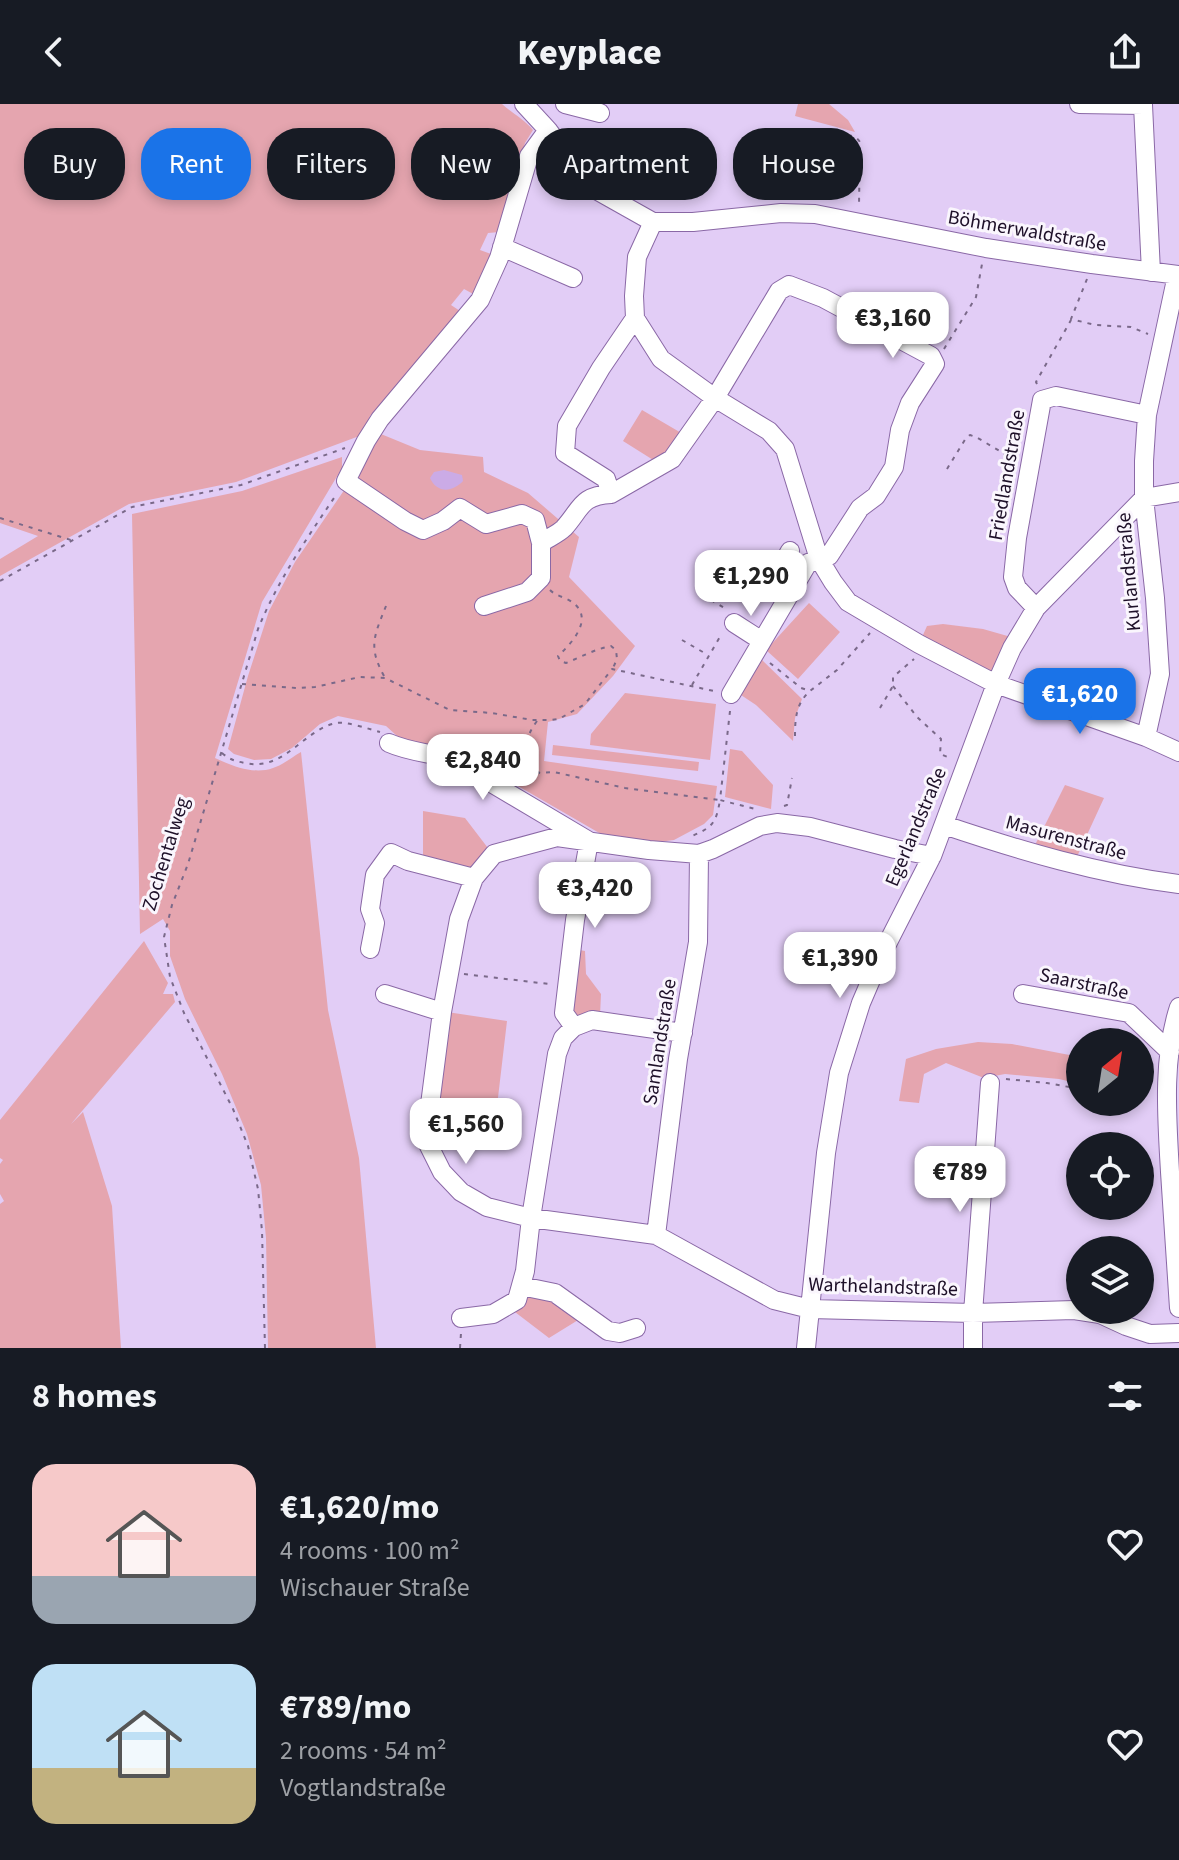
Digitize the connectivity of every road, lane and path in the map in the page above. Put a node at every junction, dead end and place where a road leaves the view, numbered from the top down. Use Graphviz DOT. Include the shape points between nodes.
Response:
graph roads {
  1 [pos="565,104"];
  2 [pos="1079,104"];
  3 [pos="532,107"];
  4 [pos="600,113"];
  5 [pos="547,128"];
  6 [pos="536,146"];
  7 [pos="614,200"];
  8 [pos="859,200"];
  9 [pos="653,222"];
  10 [pos="858,222"];
  11 [pos="502,247"];
  12 [pos="986,248"];
  13 [pos="1092,264"];
  14 [pos="1151,272"];
  15 [pos="1178,275"];
  16 [pos="573,278"];
  17 [pos="635,318"];
  18 [pos="1071,319"];
  19 [pos="1164,341"];
  20 [pos="935,364"];
  21 [pos="715,398"];
  22 [pos="1042,400"];
  23 [pos="1147,415"];
  24 [pos="366,441"];
  25 [pos="947,469"];
  26 [pos="1030,469"];
  27 [pos="346,481"];
  28 [pos="1179,492"];
  29 [pos="611,494"];
  30 [pos="1144,498"];
  31 [pos="0,518"];
  32 [pos="72,541"];
  33 [pos="541,543"];
  34 [pos="790,551"];
  35 [pos="819,559"];
  36 [pos="541,578"];
  37 [pos="0,581"];
  38 [pos="791,592"];
  39 [pos="711,600"];
  40 [pos="386,606"];
  41 [pos="484,606"];
  42 [pos="1036,608"];
  43 [pos="881,621"];
  44 [pos="730,624"];
  45 [pos="682,640"];
  46 [pos="760,646"];
  47 [pos="926,648"];
  48 [pos="709,656"];
  49 [pos="612,669"];
  50 [pos="385,678"];
  51 [pos="241,684"];
  52 [pos="996,684"];
  53 [pos="691,686"];
  54 [pos="893,686"];
  55 [pos="810,691"];
  56 [pos="731,694"];
  57 [pos="880,708"];
  58 [pos="538,720"];
  59 [pos="795,736"];
  60 [pos="1146,737"];
  61 [pos="389,743"];
  62 [pos="222,752"];
  63 [pos="1179,752"];
  64 [pos="966,765"];
  65 [pos="792,778"];
  66 [pos="720,800"];
  67 [pos="756,810"];
  68 [pos="777,823"];
  69 [pos="944,825"];
  70 [pos="685,840"];
  71 [pos="589,841"];
  72 [pos="699,854"];
  73 [pos="932,856"];
  74 [pos="474,878"];
  75 [pos="1179,884"];
  76 [pos="370,949"];
  77 [pos="449,972"];
  78 [pos="566,986"];
  79 [pos="385,994"];
  80 [pos="1023,994"];
  81 [pos="1179,1007"];
  82 [pos="442,1012"];
  83 [pos="574,1027"];
  84 [pos="683,1033"];
  85 [pos="1170,1052"];
  86 [pos="990,1083"];
  87 [pos="1066,1086"];
  88 [pos="531,1218"];
  89 [pos="656,1235"];
  90 [pos="521,1286"];
  91 [pos="1179,1308"];
  92 [pos="810,1309"];
  93 [pos="973,1313"];
  94 [pos="461,1318"];
  95 [pos="636,1328"];
  96 [pos="1179,1333"];
  97 [pos="265,1348"];
  98 [pos="806,1348"];
  99 [pos="973,1348"];
  1 -- 4 [label="street"];
  2 -- 14 [label="street" via="1143,105"];
  3 -- 5 [label="street, Böhmerwaldstraße"];
  6 -- 11 [label="street"];
  7 -- 9 [label="street, Böhmerwaldstraße"];
  8 -- 10 [label="path"];
  9 -- 10 [label="street, Böhmerwaldstraße" via="781,213"];
  9 -- 17 [label="street" via="637,257"];
  10 -- 12 [label="street, Böhmerwaldstraße"];
  11 -- 16 [label="street"];
  11 -- 24 [label="street" via="480,300"];
  12 -- 13 [label="street, Böhmerwaldstraße"];
  12 -- 20 [label="path" via="976,297"];
  13 -- 14 [label="street, Böhmerwaldstraße"];
  13 -- 18 [label="path"];
  14 -- 15 [label="street, Böhmerwaldstraße"];
  15 -- 19 [label="street"];
  17 -- 21 [label="street" via="661,359"];
  17 -- 29 [label="street" via="567,426 565,453 606,479"];
  18 -- 19 [label="path" via="1131,327"];
  18 -- 22 [label="path" via="1036,382"];
  19 -- 23 [label="street"];
  20 -- 21 [label="street" via="931,356 789,285 779,291"];
  20 -- 35 [label="street" via="910,403 894,467 829,556"];
  21 -- 29 [label="street" via="672,459"];
  21 -- 35 [label="street" via="769,431 785,449"];
  22 -- 23 [label="street, Friedlandstraße" via="1056,396"];
  22 -- 26 [label="street, Friedlandstraße"];
  23 -- 30 [label="street"];
  24 -- 27 [label="street"];
  24 -- 32 [label="path" via="241,485 132,507"];
  25 -- 26 [label="path" via="970,435"];
  26 -- 42 [label="street, Friedlandstraße" via="1013,577"];
  27 -- 33 [label="street" via="423,530 460,508 486,524 522,514 535,520"];
  27 -- 51 [label="path, Zochentalweg" via="267,608"];
  28 -- 30 [label="street"];
  29 -- 33 [label="street" via="582,503 562,530"];
  30 -- 42 [label="street, Egerlandstraße"];
  30 -- 60 [label="street, Kurlandstraße" via="1160,674"];
  31 -- 32 [label="path"];
  32 -- 37 [label="path"];
  33 -- 36 [label="street"];
  34 -- 38 [label="street" via="773,581"];
  35 -- 38 [label="street" via="808,563"];
  35 -- 43 [label="street" via="848,602"];
  36 -- 41 [label="street" via="527,592"];
  36 -- 49 [label="path" via="553,594 580,612 578,633 558,656 560,661 611,646 617,659"];
  38 -- 46 [label="street"];
  39 -- 44 [label="path"];
  40 -- 50 [label="path" via="373,648"];
  42 -- 52 [label="street, Egerlandstraße"];
  43 -- 47 [label="street"];
  43 -- 55 [label="path" via="837,670"];
  44 -- 46 [label="street"];
  44 -- 48 [label="path"];
  45 -- 48 [label="path"];
  46 -- 55 [label="path"];
  46 -- 56 [label="street"];
  47 -- 52 [label="street"];
  47 -- 54 [label="path" via="893,677"];
  48 -- 53 [label="path"];
  49 -- 53 [label="path"];
  49 -- 58 [label="path" via="585,704 559,719"];
  50 -- 51 [label="path" via="297,688"];
  50 -- 58 [label="path" via="450,710"];
  51 -- 62 [label="path, Zochentalweg"];
  52 -- 60 [label="street"];
  52 -- 64 [label="street, Egerlandstraße"];
  53 -- 56 [label="path"];
  54 -- 57 [label="path"];
  54 -- 64 [label="path" via="941,739 940,754"];
  55 -- 59 [label="path" via="795,718"];
  56 -- 66 [label="path"];
  58 -- 66 [label="path" via="523,752 526,767 625,788"];
  60 -- 63 [label="street"];
  61 -- 62 [label="path" via="384,733 339,722 269,763 229,760"];
  61 -- 71 [label="street" via="451,759"];
  62 -- 97 [label="path, Zochentalweg" via="164,937 170,977 184,1013 248,1146 262,1231"];
  64 -- 69 [label="street, Egerlandstraße"];
  65 -- 68 [label="path" via="787,805 768,813"];
  66 -- 67 [label="path"];
  66 -- 70 [label="path" via="708,829"];
  68 -- 72 [label="street, Warthelandstraße"];
  68 -- 73 [label="street, Warthelandstraße"];
  69 -- 73 [label="street, Egerlandstraße"];
  69 -- 75 [label="street, Masurenstraße" via="1132,878"];
  71 -- 72 [label="street, Warthelandstraße"];
  71 -- 74 [label="street, Warthelandstraße" via="557,837 494,854"];
  71 -- 78 [label="street"];
  72 -- 84 [label="street, Samlandstraße" via="698,942"];
  73 -- 92 [label="street, Egerlandstraße" via="882,954 839,1073"];
  74 -- 76 [label="street" via="391,853 375,875"];
  74 -- 77 [label="street, Warthelandstraße"];
  77 -- 78 [label="path"];
  77 -- 82 [label="street, Warthelandstraße"];
  78 -- 83 [label="street" via="564,1013"];
  79 -- 82 [label="street"];
  80 -- 85 [label="street, Saarstraße" via="1129,1013"];
  81 -- 85 [label="street"];
  82 -- 88 [label="street, Warthelandstraße" via="427,1142 442,1172 461,1192 487,1207"];
  83 -- 84 [label="street" via="592,1020"];
  83 -- 88 [label="street" via="557,1054"];
  84 -- 89 [label="street, Samlandstraße"];
  85 -- 91 [label="street" via="1168,1127"];
  86 -- 87 [label="path" via="1002,1079"];
  86 -- 93 [label="street"];
  88 -- 89 [label="street, Warthelandstraße"];
  88 -- 90 [label="street"];
  89 -- 92 [label="street, Warthelandstraße" via="774,1300"];
  90 -- 94 [label="street" via="517,1300 493,1314"];
  90 -- 95 [label="street" via="555,1293 608,1331"];
  92 -- 93 [label="street, Warthelandstraße"];
  92 -- 98 [label="street, Egerlandstraße"];
  93 -- 96 [label="street, Warthelandstraße" via="1074,1310 1100,1314 1150,1334"];
  93 -- 99 [label="street"];
}
